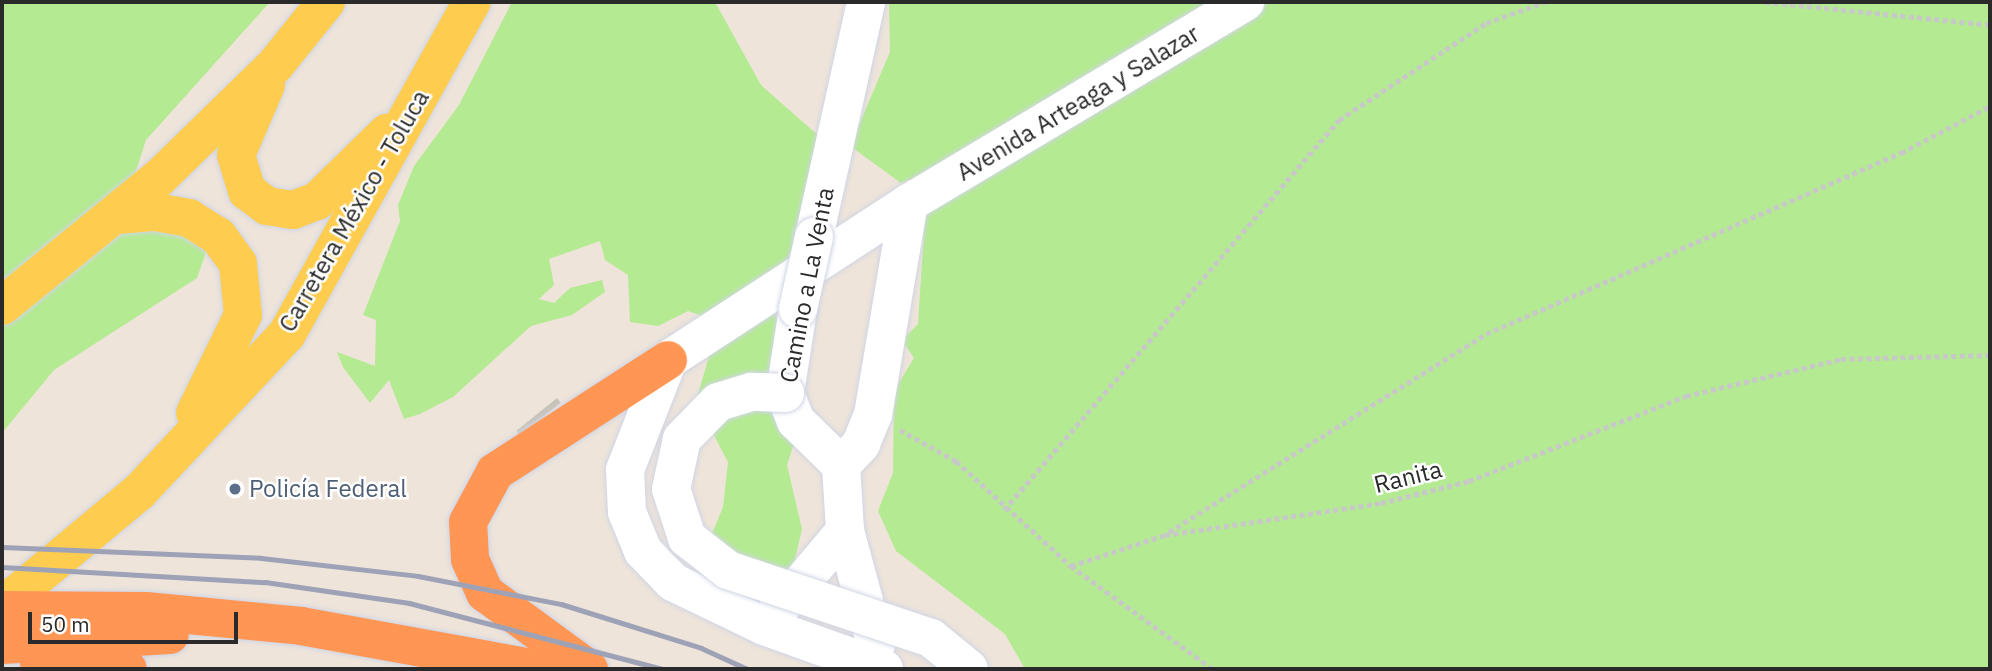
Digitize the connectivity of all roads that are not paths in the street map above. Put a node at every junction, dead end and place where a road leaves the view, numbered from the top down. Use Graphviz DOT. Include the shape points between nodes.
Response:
graph roads {
  1 [pos="326,2"];
  2 [pos="472,2"];
  3 [pos="866,2"];
  4 [pos="1245,2"];
  5 [pos="276,64"];
  6 [pos="415,107"];
  7 [pos="909,203"];
  8 [pos="118,215"];
  9 [pos="2,306"];
  10 [pos="668,360"];
  11 [pos="785,393"];
  12 [pos="173,455"];
  13 [pos="841,465"];
  14 [pos="845,530"];
  15 [pos="2,608"];
  16 [pos="295,626"];
  17 [pos="764,626"];
  18 [pos="2,645"];
  19 [pos="2,662"];
  20 [pos="128,669"];
  21 [pos="537,669"];
  22 [pos="589,669"];
  23 [pos="886,669"];
  24 [pos="969,669"];
  1 -- 5 [label="main road"];
  2 -- 6 [label="main road, Carretera México - Toluca"];
  3 -- 11 [label="street, Camino a La Venta, bridge" via="798,309"];
  4 -- 7 [label="street, Avenida Arteaga y Salazar"];
  5 -- 6 [label="main road" via="236,155 247,191 279,210 317,201"];
  5 -- 8 [label="main road"];
  6 -- 12 [label="main road, Carretera México - Toluca" via="287,334"];
  7 -- 10 [label="street, Avenida Arteaga y Salazar"];
  7 -- 13 [label="street" via="873,415 861,444"];
  8 -- 9 [label="main road"];
  8 -- 12 [label="main road" via="172,213 204,225 229,249 243,281 238,331"];
  10 -- 17 [label="street" via="625,470 633,532 673,582"];
  10 -- 22 [label="highway" via="510,460 482,487 468,522 470,559 485,593"];
  11 -- 13 [label="street, Camino a La Venta" via="796,421"];
  11 -- 24 [label="street, bridge" via="734,396 692,425 675,455 671,489 687,538 728,570 931,639"];
  12 -- 15 [label="main road, Carretera México - Toluca" via="139,492"];
  13 -- 14 [label="street"];
  14 -- 17 [label="street"];
  14 -- 23 [label="street" via="869,630"];
  15 -- 16 [label="highway" via="146,611"];
  16 -- 18 [label="highway"];
  16 -- 21 [label="highway"];
  17 -- 23 [label="street"];
  19 -- 20 [label="highway"];
}
